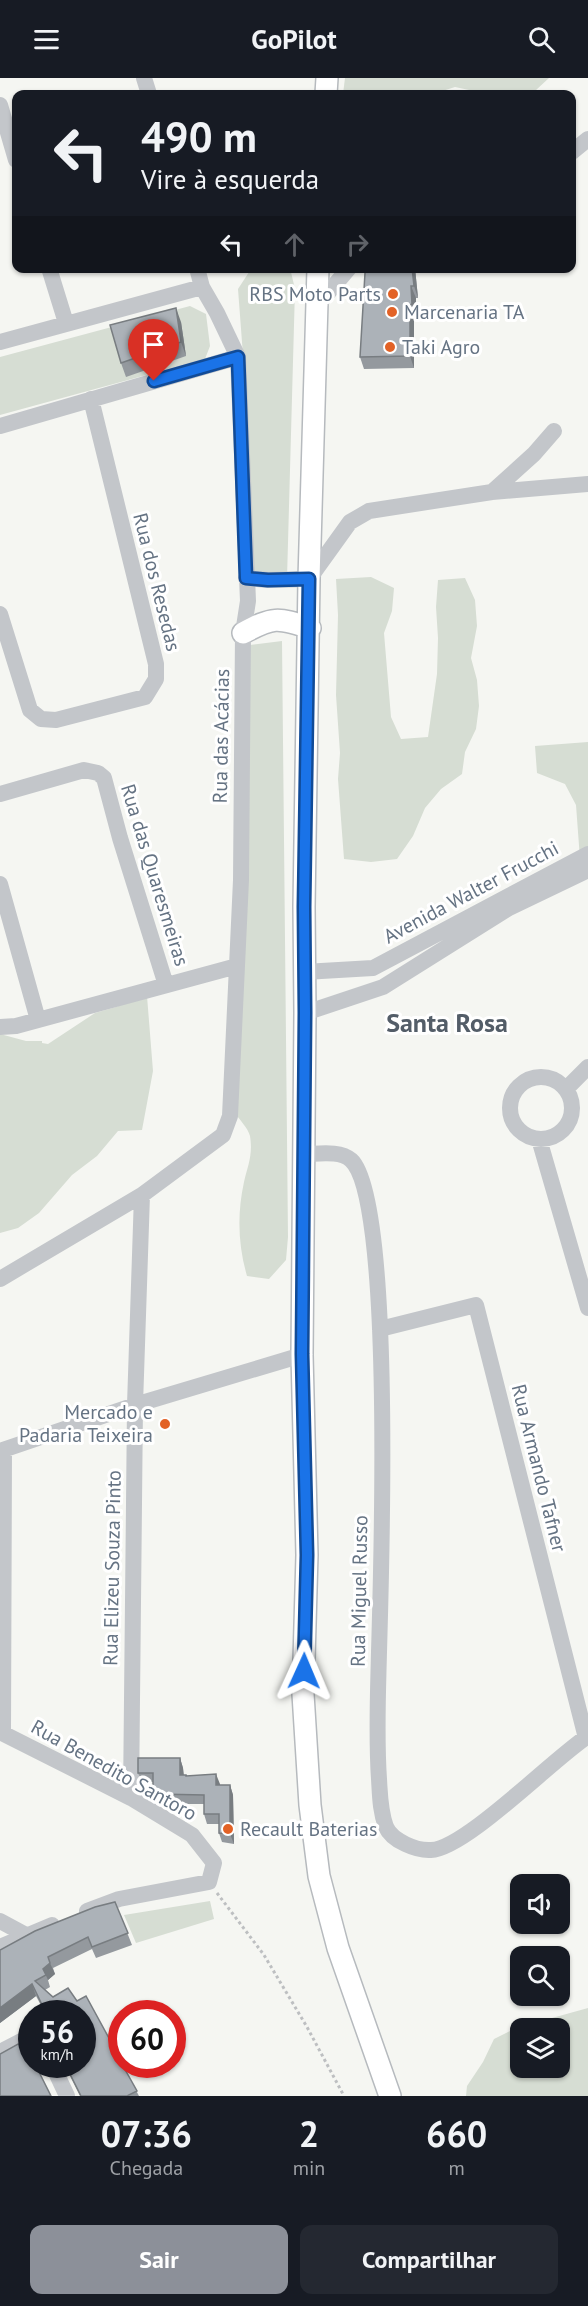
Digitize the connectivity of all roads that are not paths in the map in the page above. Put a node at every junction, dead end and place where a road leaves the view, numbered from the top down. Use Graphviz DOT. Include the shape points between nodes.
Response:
graph roads {
  1 [pos="0,105"];
  2 [pos="588,139"];
  3 [pos="12,146"];
  4 [pos="576,149"];
  5 [pos="51,273"];
  6 [pos="198,273"];
  7 [pos="318,273"];
  8 [pos="345,273"];
  9 [pos="202,287"];
  10 [pos="316,307"];
  11 [pos="66,324"];
  12 [pos="0,342"];
  13 [pos="238,357"];
  14 [pos="91,399"];
  15 [pos="0,426"];
  16 [pos="554,431"];
  17 [pos="588,484"];
  18 [pos="492,492"];
  19 [pos="246,578"];
  20 [pos="309,579"];
  21 [pos="0,614"];
  22 [pos="310,628"];
  23 [pos="243,633"];
  24 [pos="0,794"];
  25 [pos="588,854"];
  26 [pos="588,870"];
  27 [pos="0,884"];
  28 [pos="237,966"];
  29 [pos="373,968"];
  30 [pos="304,972"];
  31 [pos="166,985"];
  32 [pos="383,987"];
  33 [pos="305,1013"];
  34 [pos="38,1020"];
  35 [pos="0,1027"];
  36 [pos="588,1067"];
  37 [pos="566,1089"];
  38 [pos="540,1139"];
  39 [pos="304,1154"];
  40 [pos="142,1195"];
  41 [pos="0,1279"];
  42 [pos="588,1308"];
  43 [pos="380,1329"];
  44 [pos="302,1354"];
  45 [pos="135,1405"];
  46 [pos="2,1450"];
  47 [pos="1,1732"];
  48 [pos="587,1737"];
  49 [pos="131,1798"];
  50 [pos="0,1921"];
  51 [pos="26,1935"];
  52 [pos="0,1947"];
  53 [pos="18,2043"];
  54 [pos="0,2052"];
  55 [pos="59,2078"];
  56 [pos="67,2096"];
  57 [pos="390,2096"];
  1 -- 3 [label="street"];
  2 -- 4 [label="street"];
  5 -- 11 [label="street"];
  6 -- 9 [label="street"];
  7 -- 10 [label="main road"];
  8 -- 10 [label="street"];
  9 -- 11 [label="street"];
  9 -- 13 [label="street"];
  10 -- 20 [label="main road"];
  11 -- 12 [label="street"];
  13 -- 14 [label="street"];
  13 -- 19 [label="street, Rua das Acácias"];
  14 -- 15 [label="street"];
  14 -- 21 [label="street, Rua dos Resedas" via="156,664 156,680 144,697 56,720 41,719 30,710"];
  16 -- 18 [label="street"];
  17 -- 18 [label="street"];
  18 -- 20 [label="street" via="369,511 350,522"];
  19 -- 20 [label="street"];
  19 -- 23 [label="street, Rua das Acácias" via="248,601"];
  20 -- 22 [label="main road"];
  22 -- 23 [label="main road" via="284,620 267,620"];
  22 -- 30 [label="main road"];
  23 -- 28 [label="street, Rua das Acácias"];
  24 -- 31 [label="street, Rua das Quaresmeiras" via="84,770 104,778"];
  25 -- 29 [label="street, Avenida Walter Frucchi"];
  26 -- 32 [label="street, Avenida Walter Frucchi" via="509,908"];
  27 -- 34 [label="street"];
  28 -- 31 [label="street"];
  28 -- 40 [label="street, Rua das Acácias" via="230,1116 223,1136"];
  29 -- 30 [label="street"];
  29 -- 32 [label="street"];
  30 -- 33 [label="main road"];
  31 -- 34 [label="street"];
  32 -- 33 [label="street, Avenida Walter Frucchi"];
  33 -- 39 [label="main road"];
  34 -- 35 [label="street"];
  36 -- 37 [label="street"];
  37 -- 38 [label="street" via="572,1103 570,1120 566,1127"];
  37 -- 38 [label="street" via="549,1078 539,1077 514,1093 514,1123 521,1131"];
  38 -- 42 [label="street"];
  39 -- 43 [label="street, Rua Miguel Russo" via="336,1154 349,1158 358,1167 372,1222"];
  39 -- 44 [label="main road"];
  40 -- 41 [label="street"];
  40 -- 45 [label="street, Rua Elizeu Souza Pinto"];
  43 -- 48 [label="street, Rua Armando Tafner" via="477,1305"];
  43 -- 48 [label="street, Rua Miguel Russo" via="376,1740 380,1806 387,1829 404,1844 432,1850 463,1838"];
  44 -- 45 [label="street"];
  44 -- 57 [label="main road" via="307,1555 303,1694 310,1805 319,1876 338,1948"];
  45 -- 46 [label="street"];
  45 -- 49 [label="street, Rua Elizeu Souza Pinto"];
  46 -- 47 [label="street"];
  47 -- 49 [label="street, Rua Benedito Santoro"];
  49 -- 51 [label="street, Rua Benedito Santoro" via="192,1835 214,1863 209,1882 119,1899"];
  50 -- 51 [label="street"];
  51 -- 52 [label="street"];
  53 -- 54 [label="street"];
  55 -- 56 [label="street"];
}
